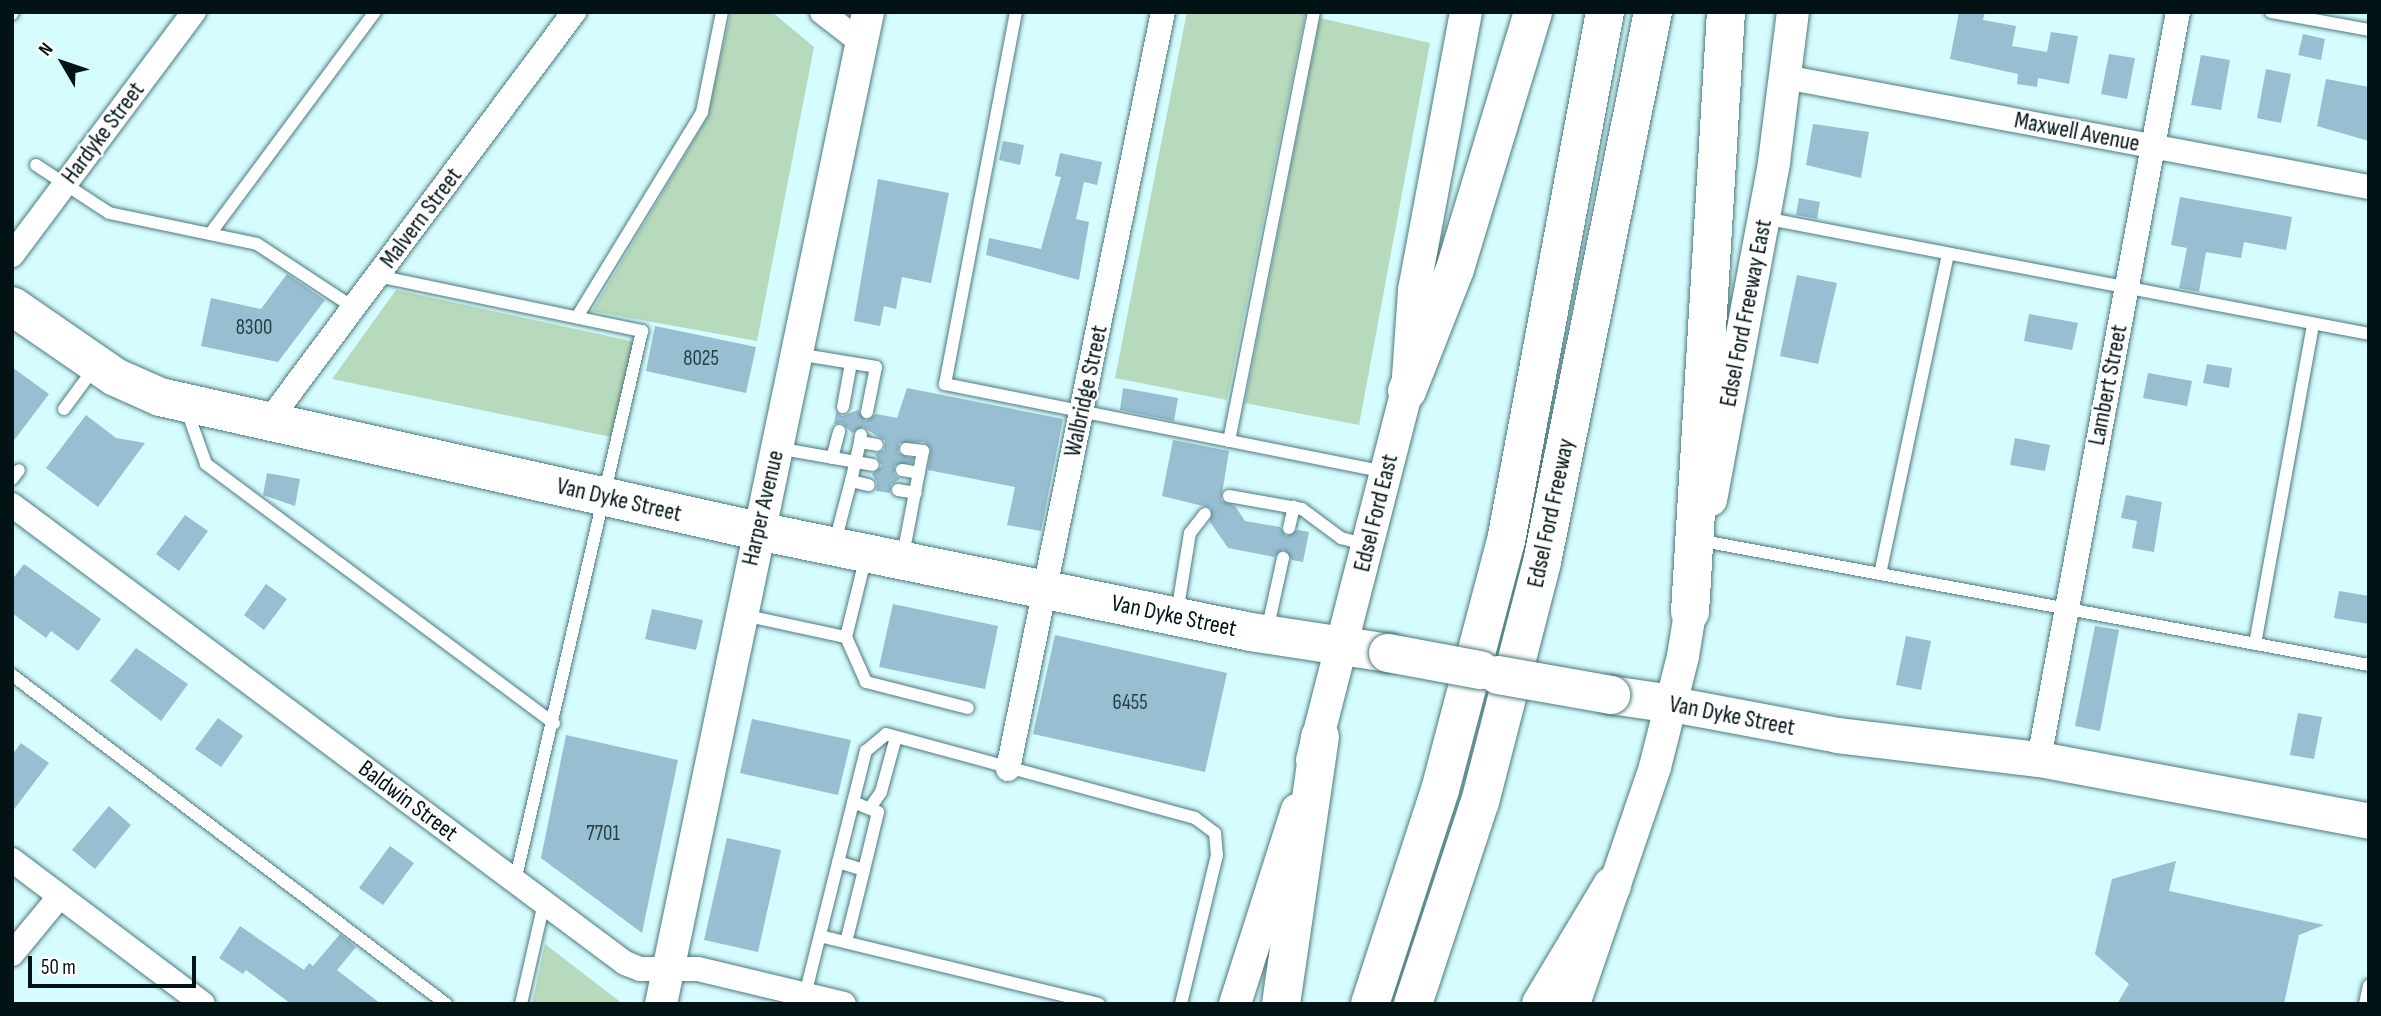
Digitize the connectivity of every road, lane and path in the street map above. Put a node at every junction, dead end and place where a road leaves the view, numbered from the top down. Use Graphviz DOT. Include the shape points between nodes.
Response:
graph roads {
  1 [pos="194,12"];
  2 [pos="375,12"];
  3 [pos="574,12"];
  4 [pos="722,12"];
  5 [pos="822,12"];
  6 [pos="868,12"];
  7 [pos="1016,12"];
  8 [pos="1163,12"];
  9 [pos="1314,12"];
  10 [pos="1532,12"];
  11 [pos="1605,12"];
  12 [pos="1653,12"];
  13 [pos="1726,12"];
  14 [pos="1793,12"];
  15 [pos="2178,12"];
  16 [pos="2271,12"];
  17 [pos="1460,13"];
  18 [pos="2369,30"];
  19 [pos="862,43"];
  20 [pos="1785,77"];
  21 [pos="2153,146"];
  22 [pos="36,165"];
  23 [pos="63,187"];
  24 [pos="2369,187"];
  25 [pos="1763,218"];
  26 [pos="210,234"];
  27 [pos="1948,254"];
  28 [pos="12,255"];
  29 [pos="378,275"];
  30 [pos="2126,289"];
  31 [pos="12,306"];
  32 [pos="354,308"];
  33 [pos="577,317"];
  34 [pos="2313,324"];
  35 [pos="2369,334"];
  36 [pos="797,354"];
  37 [pos="851,363"];
  38 [pos="97,364"];
  39 [pos="1407,391"];
  40 [pos="185,402"];
  41 [pos="843,407"];
  42 [pos="64,409"];
  43 [pos="1082,410"];
  44 [pos="867,412"];
  45 [pos="268,422"];
  46 [pos="839,430"];
  47 [pos="1229,441"];
  48 [pos="877,445"];
  49 [pos="776,448"];
  50 [pos="906,449"];
  51 [pos="832,458"];
  52 [pos="856,461"];
  53 [pos="873,465"];
  54 [pos="902,470"];
  55 [pos="1386,472"];
  56 [pos="919,473"];
  57 [pos="851,481"];
  58 [pos="869,485"];
  59 [pos="898,490"];
  60 [pos="916,493"];
  61 [pos="1229,496"];
  62 [pos="605,497"];
  63 [pos="12,505"];
  64 [pos="1294,507"];
  65 [pos="1205,514"];
  66 [pos="1289,528"];
  67 [pos="758,531"];
  68 [pos="1703,541"];
  69 [pos="1368,545"];
  70 [pos="867,553"];
  71 [pos="1283,558"];
  72 [pos="1881,575"];
  73 [pos="1045,590"];
  74 [pos="2067,610"];
  75 [pos="1690,612"];
  76 [pos="739,614"];
  77 [pos="1176,617"];
  78 [pos="1266,634"];
  79 [pos="846,637"];
  80 [pos="1342,645"];
  81 [pos="2255,645"];
  82 [pos="2369,665"];
  83 [pos="12,675"];
  84 [pos="1672,704"];
  85 [pos="968,708"];
  86 [pos="554,723"];
  87 [pos="896,737"];
  88 [pos="1320,737"];
  89 [pos="2039,759"];
  90 [pos="1008,769"];
  91 [pos="853,802"];
  92 [pos="872,806"];
  93 [pos="2369,821"];
  94 [pos="12,860"];
  95 [pos="838,862"];
  96 [pos="864,870"];
  97 [pos="515,881"];
  98 [pos="1612,886"];
  99 [pos="60,896"];
  100 [pos="544,903"];
  101 [pos="820,936"];
  102 [pos="846,942"];
  103 [pos="12,954"];
  104 [pos="668,969"];
  105 [pos="2369,985"];
  106 [pos="805,995"];
  107 [pos="203,1004"];
  108 [pos="446,1004"];
  109 [pos="521,1004"];
  110 [pos="661,1004"];
  111 [pos="844,1004"];
  112 [pos="1100,1004"];
  113 [pos="1181,1004"];
  114 [pos="1235,1004"];
  115 [pos="1281,1004"];
  116 [pos="1370,1004"];
  117 [pos="1413,1004"];
  118 [pos="1541,1004"];
  119 [pos="1574,1004"];
  120 [pos="2365,1004"];
  1 -- 23 [label="street, Hardyke Street"];
  2 -- 26 [label="lane"];
  3 -- 29 [label="street, Malvern Street"];
  4 -- 33 [label="lane" via="702,112"];
  5 -- 19 [label="street"];
  6 -- 19 [label="street, Harper Avenue"];
  7 -- 43 [label="lane" via="945,384"];
  8 -- 43 [label="street, Walbridge Street"];
  9 -- 47 [label="lane"];
  10 -- 39 [label="main road" via="1455,269"];
  11 -- 116 [label="main road, Edsel Ford Freeway" via="1506,541 1440,790"];
  12 -- 117 [label="main road, Edsel Ford Freeway" via="1542,562 1480,802"];
  13 -- 75 [label="main road"];
  14 -- 20 [label="street, Edsel Ford Freeway East"];
  15 -- 21 [label="street, Lambert Street"];
  16 -- 18 [label="lane"];
  17 -- 39 [label="street, Edsel Ford East" via="1414,290"];
  19 -- 36 [label="street, Harper Avenue"];
  20 -- 21 [label="street, Maxwell Avenue"];
  20 -- 25 [label="street, Edsel Ford Freeway East"];
  21 -- 24 [label="street, Maxwell Avenue"];
  21 -- 30 [label="street, Lambert Street"];
  22 -- 23 [label="lane"];
  23 -- 26 [label="lane" via="109,213"];
  23 -- 28 [label="street, Hardyke Street"];
  25 -- 27 [label="lane"];
  25 -- 68 [label="street, Edsel Ford Freeway East"];
  26 -- 32 [label="lane" via="257,244"];
  27 -- 30 [label="lane"];
  27 -- 72 [label="lane"];
  29 -- 32 [label="street, Malvern Street"];
  29 -- 33 [label="lane"];
  30 -- 34 [label="lane"];
  30 -- 74 [label="street, Lambert Street"];
  31 -- 38 [label="main road, Van Dyke Street"];
  32 -- 45 [label="street, Malvern Street"];
  33 -- 62 [label="lane" via="642,331"];
  34 -- 35 [label="lane"];
  34 -- 81 [label="lane"];
  36 -- 37 [label="lane"];
  36 -- 49 [label="street, Harper Avenue"];
  37 -- 41 [label="lane"];
  37 -- 44 [label="lane" via="876,367"];
  38 -- 40 [label="main road, Van Dyke Street" via="137,388"];
  38 -- 42 [label="lane"];
  39 -- 55 [label="street, Edsel Ford East"];
  40 -- 45 [label="main road, Van Dyke Street"];
  40 -- 86 [label="lane" via="206,464"];
  43 -- 47 [label="lane"];
  43 -- 73 [label="street, Walbridge Street"];
  45 -- 62 [label="main road, Van Dyke Street"];
  46 -- 51 [label="lane"];
  47 -- 55 [label="lane"];
  48 -- 52 [label="lane" via="860,438"];
  49 -- 51 [label="lane"];
  49 -- 67 [label="street, Harper Avenue"];
  50 -- 56 [label="lane" via="923,452"];
  51 -- 52 [label="lane"];
  52 -- 53 [label="lane"];
  52 -- 57 [label="lane"];
  54 -- 56 [label="lane"];
  55 -- 69 [label="street, Edsel Ford East"];
  56 -- 60 [label="lane"];
  57 -- 58 [label="lane"];
  57 -- 70 [label="lane"];
  59 -- 60 [label="lane"];
  60 -- 70 [label="lane"];
  61 -- 64 [label="lane"];
  62 -- 67 [label="main road, Van Dyke Street"];
  62 -- 86 [label="lane"];
  63 -- 97 [label="street, Baldwin Street"];
  64 -- 66 [label="lane"];
  64 -- 69 [label="lane" via="1341,538"];
  65 -- 77 [label="lane" via="1190,533"];
  67 -- 70 [label="main road, Van Dyke Street"];
  67 -- 76 [label="street, Harper Avenue"];
  68 -- 72 [label="lane"];
  68 -- 75 [label="street, Edsel Ford Freeway East"];
  69 -- 80 [label="street, Edsel Ford East"];
  70 -- 73 [label="main road, Van Dyke Street"];
  70 -- 79 [label="lane"];
  71 -- 78 [label="lane"];
  72 -- 74 [label="lane"];
  73 -- 77 [label="main road, Van Dyke Street"];
  73 -- 90 [label="street, Walbridge Street"];
  74 -- 81 [label="lane"];
  74 -- 89 [label="street, Lambert Street"];
  75 -- 84 [label="street, Edsel Ford Freeway East"];
  76 -- 79 [label="lane"];
  76 -- 104 [label="street, Harper Avenue"];
  77 -- 78 [label="main road, Van Dyke Street"];
  78 -- 80 [label="main road, Van Dyke Street"];
  79 -- 85 [label="lane" via="866,682"];
  80 -- 84 [label="main road, Van Dyke Street, bridge"];
  80 -- 88 [label="street, Edsel Ford East"];
  81 -- 82 [label="lane"];
  83 -- 108 [label="lane"];
  84 -- 89 [label="main road, Van Dyke Street" via="1837,735"];
  84 -- 98 [label="street, Edsel Ford Freeway East" via="1655,767"];
  86 -- 97 [label="lane"];
  87 -- 90 [label="lane"];
  87 -- 91 [label="lane" via="886,734 866,751"];
  87 -- 92 [label="lane" via="881,792"];
  88 -- 114 [label="street, Edsel Ford East"];
  88 -- 115 [label="main road"];
  89 -- 93 [label="main road, Van Dyke Street"];
  90 -- 113 [label="lane" via="1195,818 1215,833 1217,855"];
  91 -- 92 [label="lane"];
  91 -- 95 [label="lane"];
  92 -- 96 [label="lane" via="878,811"];
  94 -- 99 [label="street"];
  95 -- 96 [label="lane"];
  95 -- 101 [label="lane"];
  96 -- 102 [label="lane"];
  97 -- 100 [label="street, Baldwin Street"];
  98 -- 118 [label="main road"];
  98 -- 119 [label="street"];
  99 -- 103 [label="street"];
  99 -- 107 [label="street"];
  100 -- 104 [label="street, Baldwin Street" via="625,963 640,969"];
  100 -- 109 [label="lane"];
  101 -- 102 [label="lane"];
  101 -- 106 [label="lane"];
  102 -- 112 [label="lane"];
  104 -- 106 [label="street, Baldwin Street" via="698,969"];
  104 -- 110 [label="street, Harper Avenue"];
  105 -- 120 [label="lane"];
  106 -- 111 [label="street, Baldwin Street"];
}
